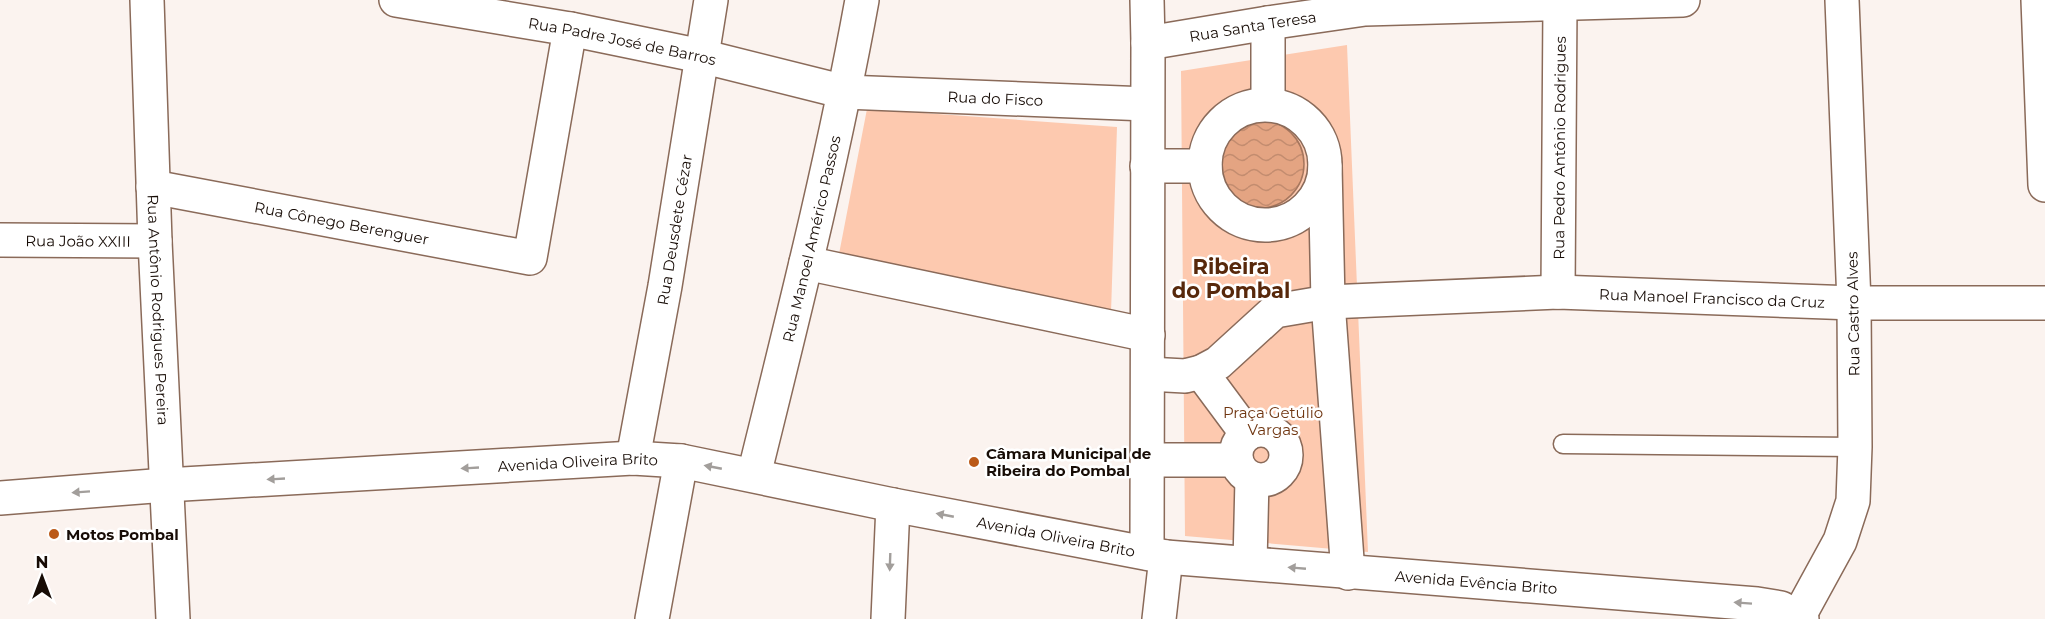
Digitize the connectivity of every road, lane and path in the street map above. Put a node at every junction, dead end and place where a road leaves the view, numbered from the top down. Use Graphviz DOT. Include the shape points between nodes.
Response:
graph roads {
  1 [pos="147,0"];
  2 [pos="396,0"];
  3 [pos="711,0"];
  4 [pos="862,0"];
  5 [pos="1147,0"];
  6 [pos="1683,0"];
  7 [pos="1842,0"];
  8 [pos="2038,0"];
  9 [pos="1560,3"];
  10 [pos="1377,5"];
  11 [pos="1268,23"];
  12 [pos="570,29"];
  13 [pos="1148,43"];
  14 [pos="701,56"];
  15 [pos="845,92"];
  16 [pos="1146,104"];
  17 [pos="1268,104"];
  18 [pos="1146,166"];
  19 [pos="1205,166"];
  20 [pos="1325,166"];
  21 [pos="2045,185"];
  22 [pos="153,187"];
  23 [pos="0,240"];
  24 [pos="155,241"];
  25 [pos="806,263"];
  26 [pos="1558,292"];
  27 [pos="1328,302"];
  28 [pos="1854,303"];
  29 [pos="2045,303"];
  30 [pos="1148,335"];
  31 [pos="1201,372"];
  32 [pos="1148,374"];
  33 [pos="1563,444"];
  34 [pos="1855,447"];
  35 [pos="633,458"];
  36 [pos="1245,458"];
  37 [pos="1148,460"];
  38 [pos="681,461"];
  39 [pos="754,475"];
  40 [pos="166,485"];
  41 [pos="0,498"];
  42 [pos="892,505"];
  43 [pos="1157,555"];
  44 [pos="1250,563"];
  45 [pos="1348,573"];
  46 [pos="1801,618"];
  47 [pos="173,619"];
  48 [pos="652,619"];
  49 [pos="888,619"];
  50 [pos="1159,619"];
  1 -- 22 [label="street, Rua Antônio Rodrigues Pereira"];
  2 -- 12 [label="street, Rua Padre José de Barros"];
  3 -- 14 [label="street, Rua Deusdete Cézar"];
  4 -- 15 [label="street, Rua Manoel Américo Passos"];
  5 -- 13 [label="street"];
  6 -- 9 [label="street, Rua Santa Teresa"];
  7 -- 28 [label="street, Rua Castro Alves"];
  8 -- 21 [label="street"];
  9 -- 10 [label="street, Rua Santa Teresa"];
  9 -- 26 [label="street, Rua Pedro Antônio Rodrigues"];
  10 -- 11 [label="street, Rua Santa Teresa"];
  11 -- 13 [label="street, Rua Santa Teresa"];
  11 -- 17 [label="street"];
  12 -- 14 [label="street, Rua Padre José de Barros"];
  12 -- 22 [label="street, Rua Cônego Berenguer" via="530,258"];
  13 -- 16 [label="street"];
  14 -- 15 [label="street, Rua Padre José de Barros"];
  14 -- 35 [label="street, Rua Deusdete Cézar"];
  15 -- 16 [label="street, Rua do Fisco"];
  15 -- 25 [label="street, Rua Manoel Américo Passos"];
  16 -- 18 [label="street"];
  17 -- 19 [label="street" via="1230,115 1216,129"];
  17 -- 20 [label="street" via="1302,117 1315,131 1323,148"];
  18 -- 19 [label="street"];
  18 -- 30 [label="street"];
  19 -- 20 [label="street" via="1208,184 1230,213 1265,225 1300,213 1322,184"];
  20 -- 27 [label="street"];
  22 -- 24 [label="street, Rua Antônio Rodrigues Pereira"];
  23 -- 24 [label="street, Rua João XXIII"];
  24 -- 40 [label="street, Rua Antônio Rodrigues Pereira"];
  25 -- 30 [label="street"];
  25 -- 39 [label="street, Rua Manoel Américo Passos"];
  26 -- 27 [label="street"];
  26 -- 28 [label="street, Rua Manoel Francisco da Cruz"];
  27 -- 31 [label="street" via="1275,311 1218,363"];
  27 -- 45 [label="street"];
  28 -- 29 [label="street, Rua Manoel Francisco da Cruz"];
  28 -- 34 [label="street, Rua Castro Alves"];
  30 -- 32 [label="street"];
  31 -- 32 [label="street" via="1185,376"];
  31 -- 36 [label="street"];
  32 -- 37 [label="street"];
  33 -- 34 [label="lane"];
  34 -- 46 [label="street, Rua Castro Alves" via="1853,501 1840,541"];
  35 -- 38 [label="street, Avenida Oliveira Brito"];
  35 -- 40 [label="street, Avenida Oliveira Brito, one-way"];
  36 -- 37 [label="street"];
  36 -- 44 [label="street"];
  37 -- 43 [label="street"];
  39 -- 38 [label="street, Avenida Oliveira Brito, one-way"];
  38 -- 48 [label="street"];
  39 -- 42 [label="street, Avenida Oliveira Brito"];
  40 -- 41 [label="street, Avenida Oliveira Brito, one-way"];
  40 -- 47 [label="street, Rua Antônio Rodrigues Pereira"];
  43 -- 42 [label="street, Avenida Oliveira Brito, one-way"];
  42 -- 49 [label="street, one-way"];
  43 -- 44 [label="street, Avenida Evência Brito"];
  43 -- 50 [label="street"];
  45 -- 44 [label="street, Avenida Evência Brito, one-way"];
  46 -- 45 [label="street, Avenida Evência Brito, one-way" via="1781,608 1757,604"];
}
